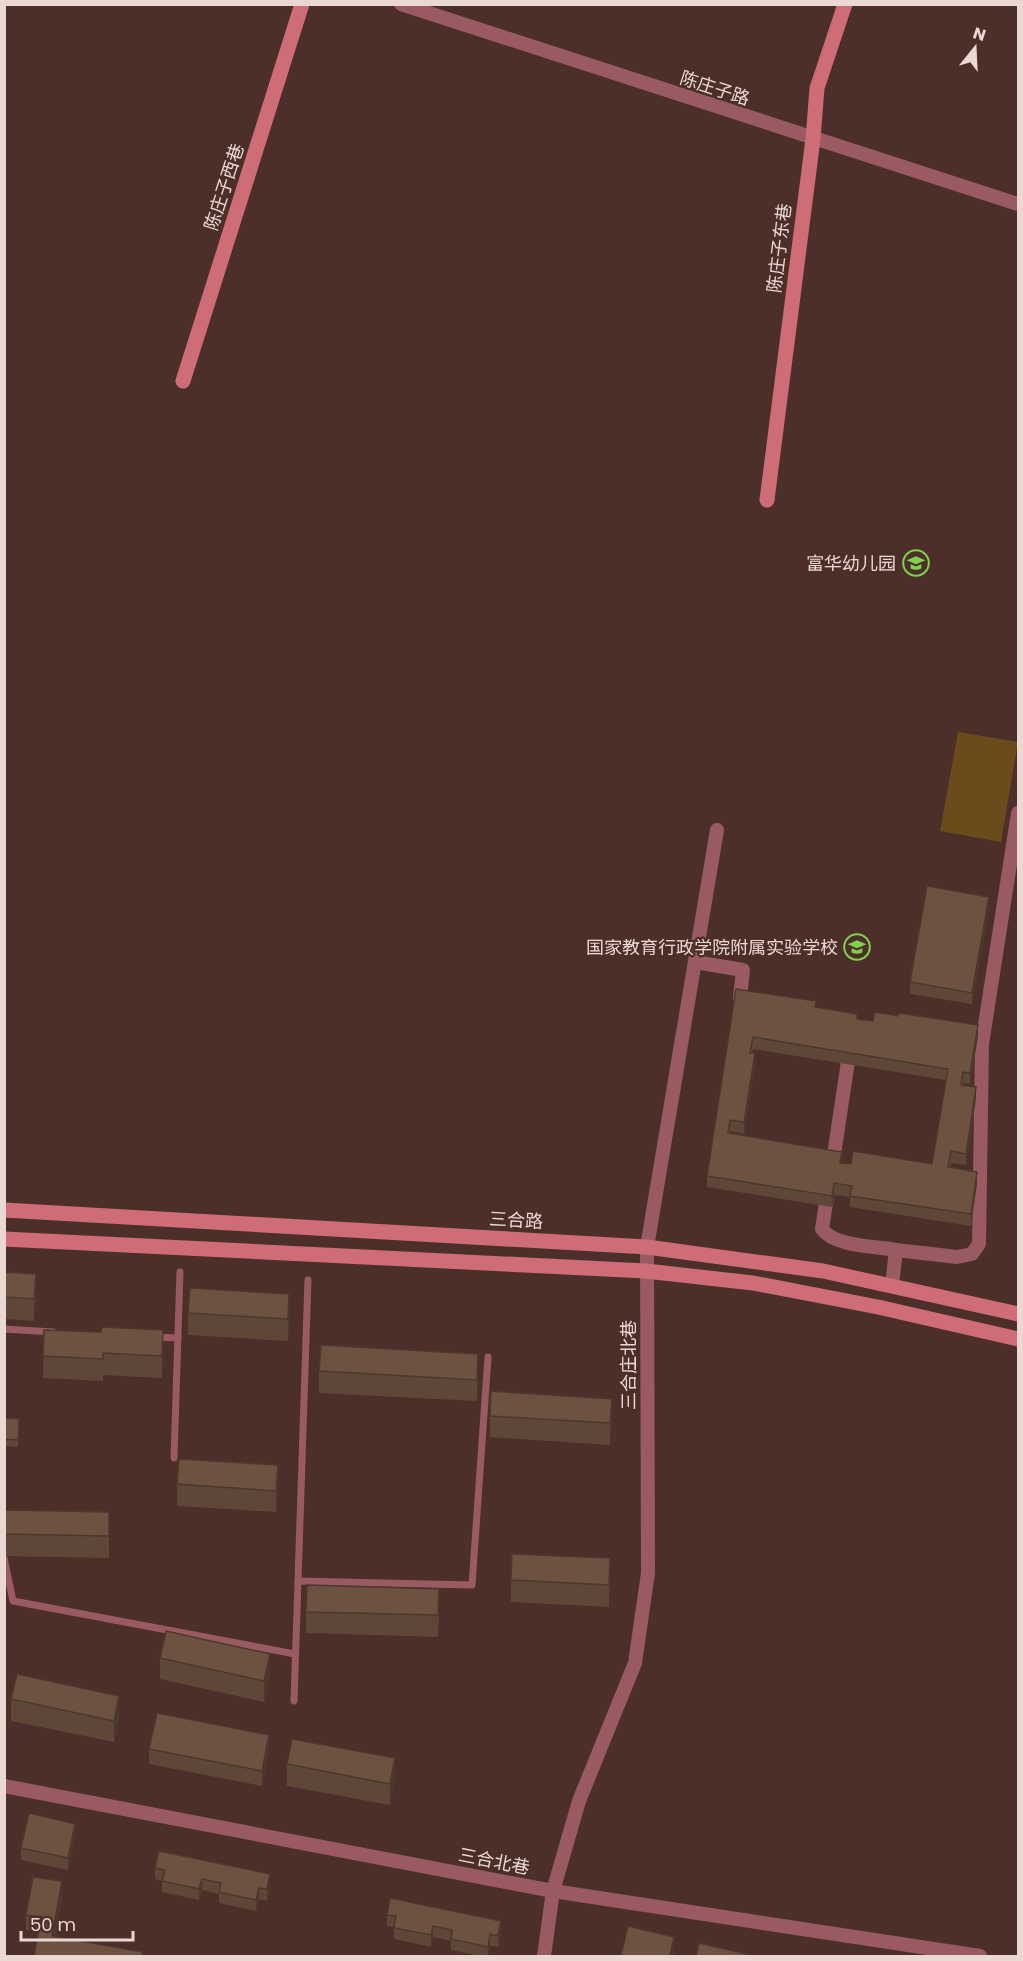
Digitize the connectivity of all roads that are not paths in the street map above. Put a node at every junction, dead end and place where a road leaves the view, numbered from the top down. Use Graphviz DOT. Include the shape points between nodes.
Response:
graph roads {
  1 [pos="302,4"];
  2 [pos="401,4"];
  3 [pos="845,4"];
  4 [pos="813,139"];
  5 [pos="1018,204"];
  6 [pos="183,381"];
  7 [pos="767,500"];
  8 [pos="1018,813"];
  9 [pos="717,830"];
  10 [pos="695,962"];
  11 [pos="763,1001"];
  12 [pos="853,1028"];
  13 [pos="4,1210"];
  14 [pos="4,1239"];
  15 [pos="647,1247"];
  16 [pos="896,1250"];
  17 [pos="646,1271"];
  18 [pos="180,1272"];
  19 [pos="308,1280"];
  20 [pos="892,1285"];
  21 [pos="1018,1314"];
  22 [pos="4,1329"];
  23 [pos="62,1332"];
  24 [pos="143,1336"];
  25 [pos="178,1338"];
  26 [pos="1018,1340"];
  27 [pos="488,1357"];
  28 [pos="174,1458"];
  29 [pos="4,1558"];
  30 [pos="298,1581"];
  31 [pos="296,1654"];
  32 [pos="294,1701"];
  33 [pos="4,1785"];
  34 [pos="553,1891"];
  35 [pos="544,1956"];
  36 [pos="980,1956"];
  1 -- 6 [label="street, 陈庄子西巷"];
  2 -- 4 [label="street, 陈庄子路"];
  3 -- 4 [label="street, 陈庄子东巷" via="817,88"];
  4 -- 5 [label="street, 陈庄子路"];
  4 -- 7 [label="street, 陈庄子东巷"];
  8 -- 16 [label="street" via="982,1044 979,1244 972,1254 957,1257"];
  9 -- 10 [label="street, 三合庄北巷"];
  10 -- 11 [label="street" via="743,970 740,998"];
  10 -- 15 [label="street, 三合庄北巷"];
  12 -- 16 [label="street" via="822,1228 837,1240"];
  13 -- 15 [label="street, 三合路"];
  14 -- 17 [label="street"];
  15 -- 17 [label="street, 三合庄北巷"];
  15 -- 20 [label="street, 三合路" via="734,1257"];
  16 -- 20 [label="street"];
  17 -- 26 [label="street" via="753,1283"];
  17 -- 34 [label="street, 三合庄北巷" via="648,1573 642,1624 635,1663 579,1801"];
  18 -- 25 [label="lane"];
  19 -- 30 [label="lane"];
  20 -- 21 [label="street, 三合路"];
  22 -- 23 [label="lane"];
  24 -- 25 [label="lane"];
  25 -- 28 [label="lane"];
  27 -- 30 [label="lane" via="472,1585"];
  29 -- 31 [label="lane" via="13,1601"];
  30 -- 31 [label="lane"];
  31 -- 32 [label="lane"];
  33 -- 34 [label="street, 三合北巷"];
  34 -- 35 [label="street, 三合庄北巷"];
  34 -- 36 [label="street, 三合北巷"];
}
